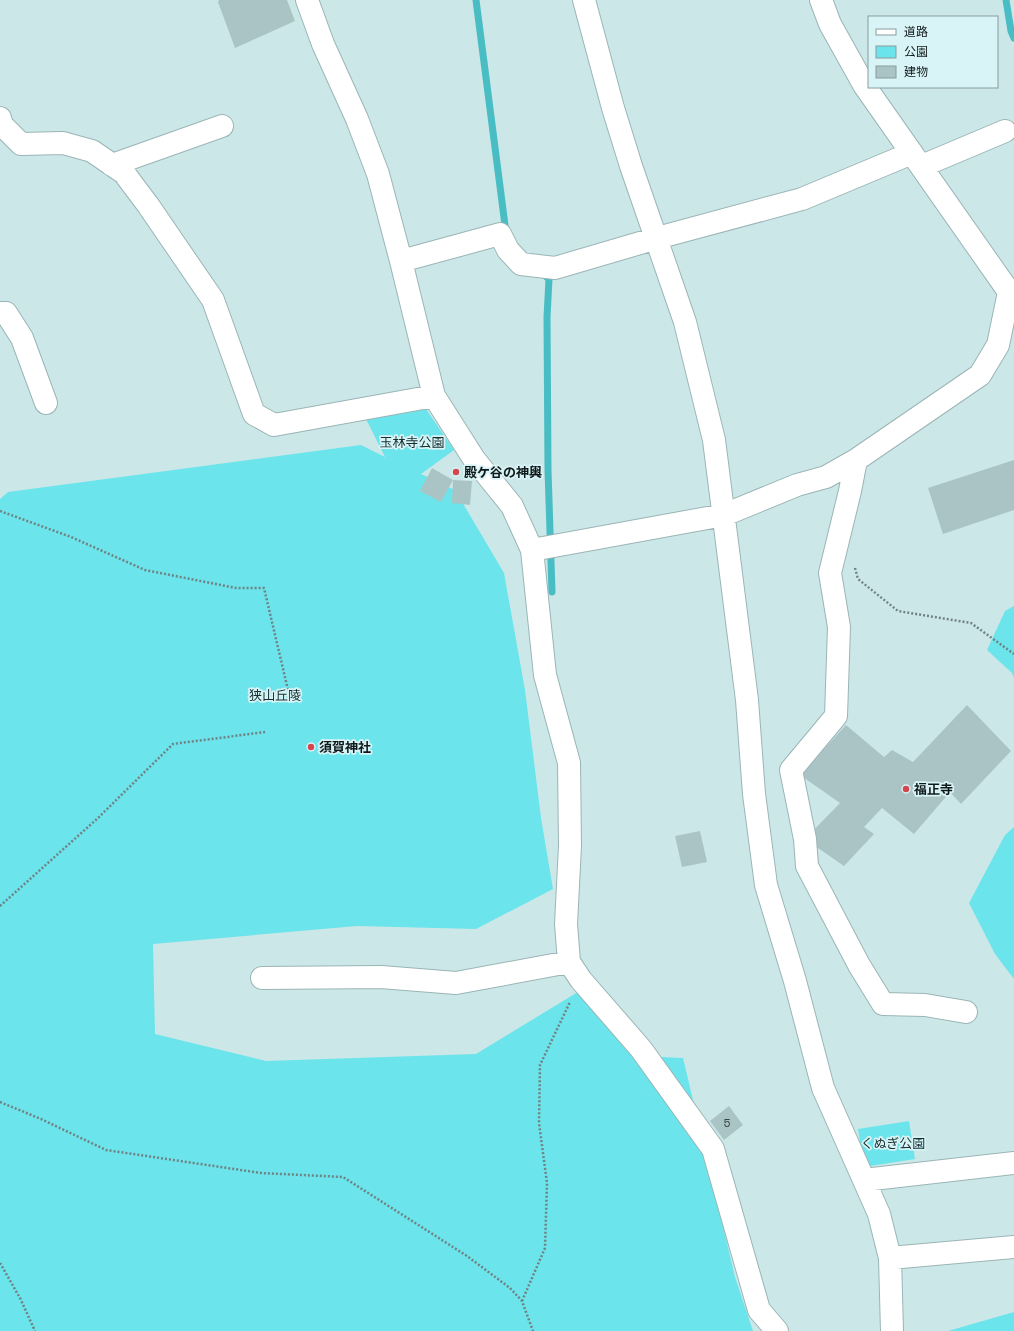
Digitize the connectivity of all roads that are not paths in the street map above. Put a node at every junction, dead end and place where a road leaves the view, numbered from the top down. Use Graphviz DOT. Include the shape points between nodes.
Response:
graph roads {
  1 [pos="307,0"];
  2 [pos="584,0"];
  3 [pos="821,0"];
  4 [pos="0,118"];
  5 [pos="222,126"];
  6 [pos="1005,131"];
  7 [pos="917,160"];
  8 [pos="112,165"];
  9 [pos="657,238"];
  10 [pos="401,260"];
  11 [pos="1012,295"];
  12 [pos="0,313"];
  13 [pos="434,396"];
  14 [pos="46,403"];
  15 [pos="856,460"];
  16 [pos="724,515"];
  17 [pos="532,550"];
  18 [pos="569,962"];
  19 [pos="262,978"];
  20 [pos="966,1012"];
  21 [pos="1014,1163"];
  22 [pos="864,1180"];
  23 [pos="1014,1247"];
  24 [pos="890,1258"];
  25 [pos="777,1331"];
  26 [pos="892,1331"];
  1 -- 10 [label="street" via="378,174"];
  2 -- 9 [label="street" via="613,108"];
  3 -- 7 [label="street" via="830,24 864,85"];
  4 -- 8 [label="street" via="2,125 21,144 63,143 92,151"];
  5 -- 8 [label="street"];
  6 -- 7 [label="street"];
  7 -- 9 [label="street" via="802,199"];
  7 -- 11 [label="street"];
  8 -- 13 [label="street" via="124,173 148,205 213,300 254,414 274,425"];
  9 -- 10 [label="street" via="555,268 521,264 508,250 500,234"];
  9 -- 16 [label="street" via="687,330 714,440"];
  10 -- 13 [label="street"];
  11 -- 15 [label="street" via="998,344 980,375"];
  12 -- 14 [label="street" via="6,313 22,338"];
  13 -- 17 [label="street" via="474,458 512,506"];
  15 -- 16 [label="street" via="826,477 798,485"];
  15 -- 20 [label="street" via="830,573 839,627 836,716 791,770 805,839 807,866 859,965 883,1004 925,1004"];
  16 -- 17 [label="street"];
  16 -- 22 [label="street" via="766,885 823,1088"];
  17 -- 18 [label="street" via="545,675 569,763 570,846 566,924"];
  18 -- 19 [label="street" via="456,983 380,977"];
  18 -- 25 [label="street" via="581,980 641,1049 713,1149 759,1310"];
  21 -- 22 [label="street"];
  22 -- 24 [label="street" via="879,1214"];
  23 -- 24 [label="street"];
  24 -- 26 [label="street"];
}
